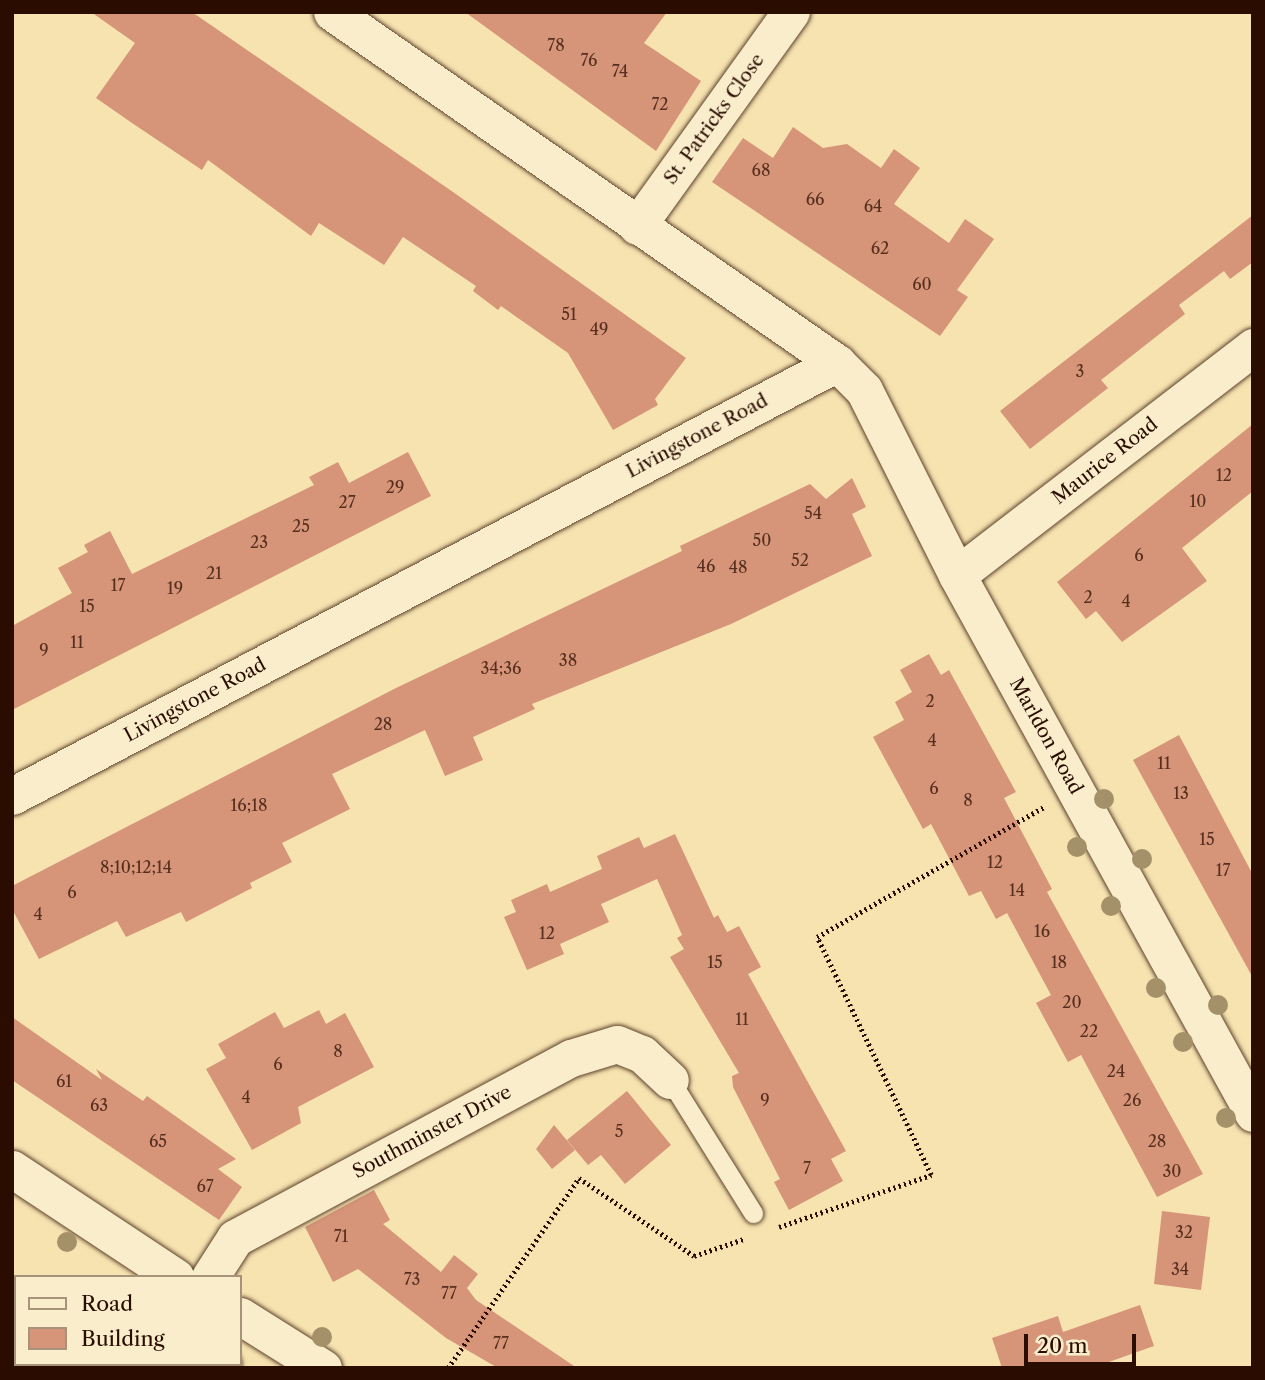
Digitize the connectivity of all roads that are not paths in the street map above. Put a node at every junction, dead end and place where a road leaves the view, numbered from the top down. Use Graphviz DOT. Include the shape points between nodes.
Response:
graph roads {
  1 [pos="332,12"];
  2 [pos="791,12"];
  3 [pos="637,226"];
  4 [pos="1253,347"];
  5 [pos="836,363"];
  6 [pos="957,575"];
  7 [pos="12,796"];
  8 [pos="670,1080"];
  9 [pos="1253,1113"];
  10 [pos="12,1169"];
  11 [pos="753,1213"];
  12 [pos="172,1275"];
  13 [pos="211,1275"];
  14 [pos="245,1329"];
  15 [pos="323,1368"];
  1 -- 3 [label="street"];
  2 -- 3 [label="street, St. Patricks Close"];
  3 -- 5 [label="street"];
  4 -- 6 [label="street, Maurice Road"];
  5 -- 6 [label="street, Marldon Road" via="864,390"];
  5 -- 7 [label="street, Livingstone Road"];
  6 -- 9 [label="street, Marldon Road"];
  8 -- 11 [label="lane"];
  8 -- 13 [label="street, Southminster Drive" via="642,1054 617,1044 571,1058 234,1238"];
  10 -- 12 [label="street"];
  14 -- 15 [label="street"];
}
